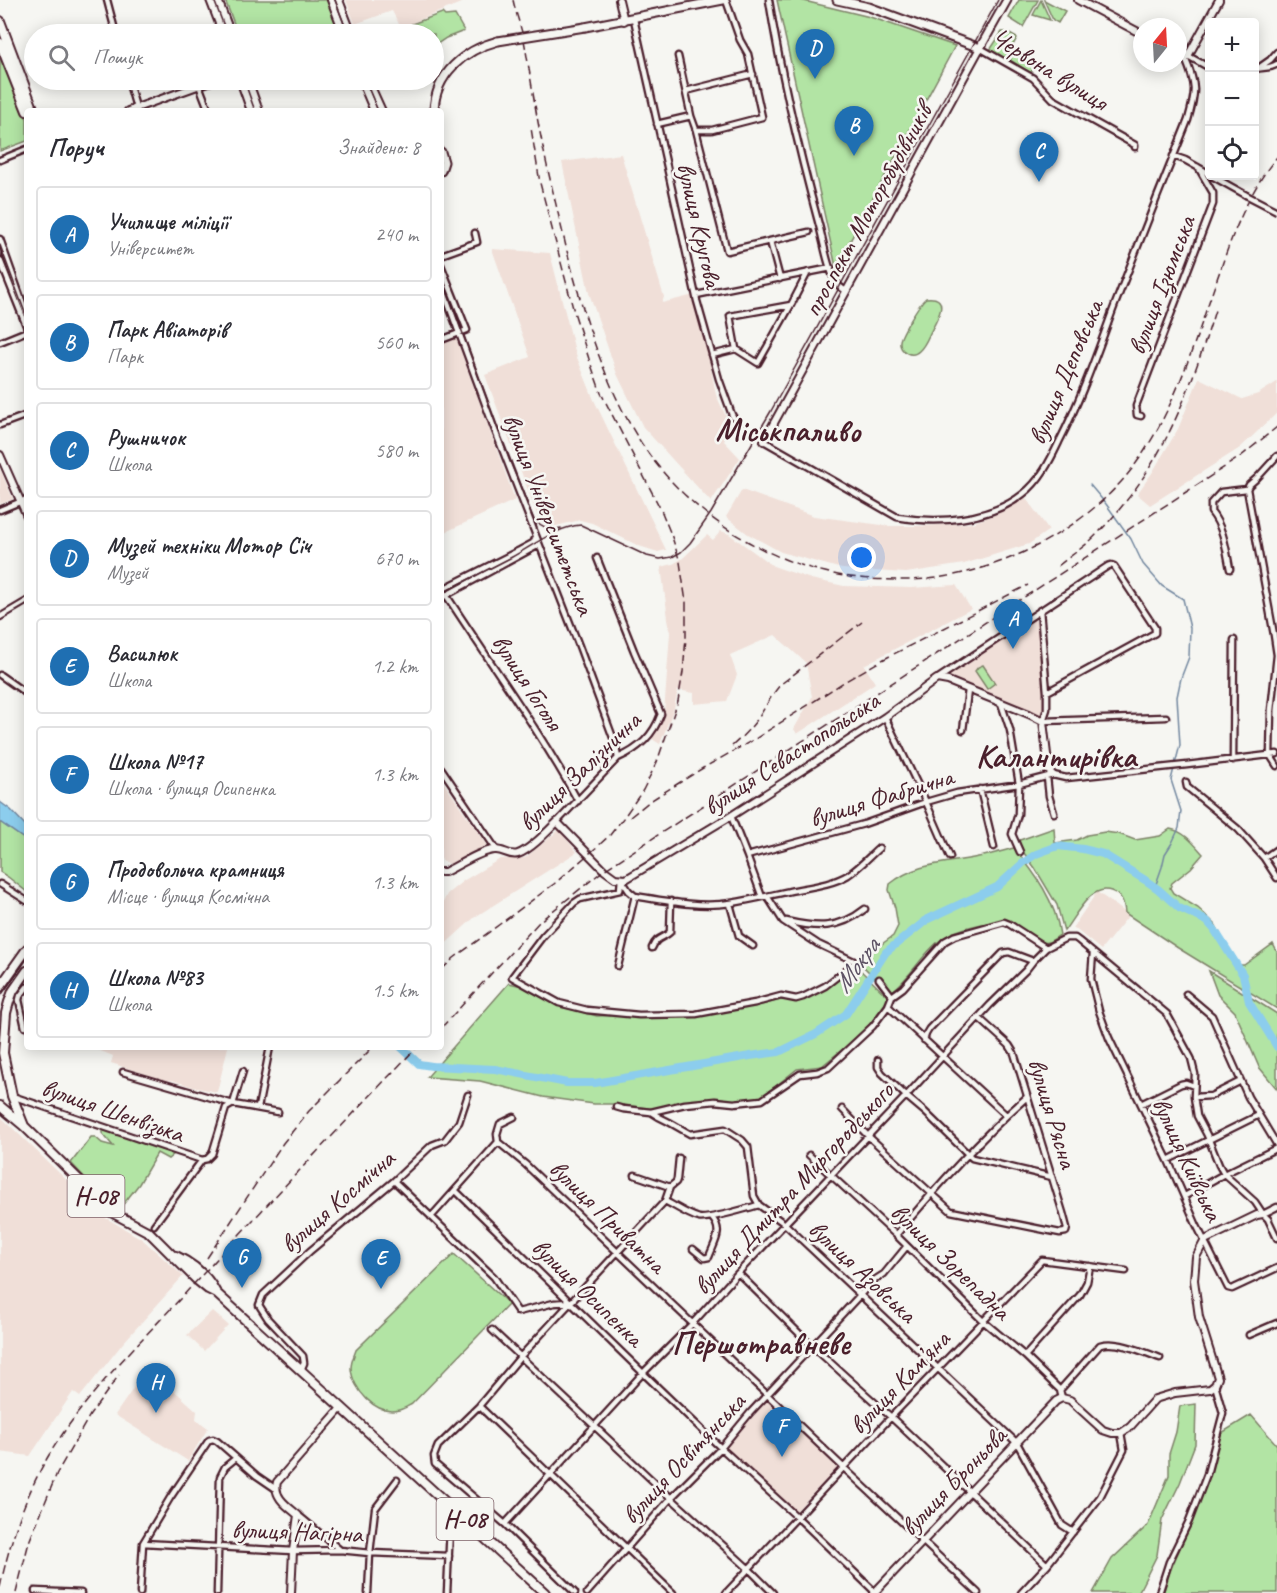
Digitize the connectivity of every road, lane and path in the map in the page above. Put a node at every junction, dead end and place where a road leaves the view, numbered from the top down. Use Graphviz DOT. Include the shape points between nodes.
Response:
graph roads {
  1 [pos="107,0"];
  2 [pos="210,0"];
  3 [pos="218,0"];
  4 [pos="331,0"];
  5 [pos="339,0"];
  6 [pos="619,0"];
  7 [pos="724,0"];
  8 [pos="769,0"];
  9 [pos="837,0"];
  10 [pos="1007,0"];
  11 [pos="1078,0"];
  12 [pos="1219,0"];
  13 [pos="634,19"];
  14 [pos="0,21"];
  15 [pos="624,21"];
  16 [pos="113,24"];
  17 [pos="219,24"];
  18 [pos="227,24"];
  19 [pos="343,24"];
  20 [pos="345,24"];
  21 [pos="1133,29"];
  22 [pos="0,44"];
  23 [pos="980,48"];
  24 [pos="1277,52"];
  25 [pos="1187,55"];
  26 [pos="678,56"];
  27 [pos="1187,57"];
  28 [pos="1187,60"];
  29 [pos="1277,64"];
  30 [pos="1205,66"];
  31 [pos="1259,68"];
  32 [pos="1259,69"];
  33 [pos="753,74"];
  34 [pos="444,76"];
  35 [pos="24,85"];
  36 [pos="26,90"];
  37 [pos="131,90"];
  38 [pos="187,90"];
  39 [pos="201,90"];
  40 [pos="244,90"];
  41 [pos="252,90"];
  42 [pos="365,90"];
  43 [pos="373,90"];
  44 [pos="437,90"];
  45 [pos="686,91"];
  46 [pos="26,108"];
  47 [pos="33,108"];
  48 [pos="136,108"];
  49 [pos="142,108"];
  50 [pos="208,108"];
  51 [pos="250,108"];
  52 [pos="259,108"];
  53 [pos="373,108"];
  54 [pos="381,108"];
  55 [pos="434,108"];
  56 [pos="691,116"];
  57 [pos="657,124"];
  58 [pos="696,130"];
  59 [pos="1135,147"];
  60 [pos="24,150"];
  61 [pos="1173,156"];
  62 [pos="0,159"];
  63 [pos="1198,167"];
  64 [pos="1205,171"];
  65 [pos="1220,180"];
  66 [pos="1277,212"];
  67 [pos="475,232"];
  68 [pos="809,232"];
  69 [pos="0,239"];
  70 [pos="770,241"];
  71 [pos="444,254"];
  72 [pos="0,260"];
  73 [pos="831,268"];
  74 [pos="444,272"];
  75 [pos="808,272"];
  76 [pos="780,279"];
  77 [pos="846,291"];
  78 [pos="444,292"];
  79 [pos="696,295"];
  80 [pos="791,305"];
  81 [pos="24,307"];
  82 [pos="24,321"];
  83 [pos="24,330"];
  84 [pos="460,332"];
  85 [pos="444,339"];
  86 [pos="0,342"];
  87 [pos="736,349"];
  88 [pos="712,355"];
  89 [pos="24,416"];
  90 [pos="1141,416"];
  91 [pos="0,425"];
  92 [pos="746,432"];
  93 [pos="764,441"];
  94 [pos="0,455"];
  95 [pos="1277,456"];
  96 [pos="1247,489"];
  97 [pos="24,500"];
  98 [pos="0,510"];
  99 [pos="536,537"];
  100 [pos="539,545"];
  101 [pos="597,558"];
  102 [pos="1230,569"];
  103 [pos="444,588"];
  104 [pos="444,596"];
  105 [pos="24,603"];
  106 [pos="1040,610"];
  107 [pos="0,618"];
  108 [pos="1234,640"];
  109 [pos="1277,656"];
  110 [pos="0,675"];
  111 [pos="936,679"];
  112 [pos="968,690"];
  113 [pos="24,692"];
  114 [pos="1047,692"];
  115 [pos="1001,703"];
  116 [pos="885,717"];
  117 [pos="1166,717"];
  118 [pos="1043,721"];
  119 [pos="963,730"];
  120 [pos="1277,754"];
  121 [pos="1270,755"];
  122 [pos="618,758"];
  123 [pos="1233,759"];
  124 [pos="1277,766"];
  125 [pos="444,772"];
  126 [pos="1050,776"];
  127 [pos="1186,782"];
  128 [pos="1019,784"];
  129 [pos="980,789"];
  130 [pos="578,801"];
  131 [pos="926,802"];
  132 [pos="1054,813"];
  133 [pos="731,816"];
  134 [pos="557,822"];
  135 [pos="879,848"];
  136 [pos="994,848"];
  137 [pos="496,849"];
  138 [pos="1277,849"];
  139 [pos="1020,852"];
  140 [pos="747,856"];
  141 [pos="950,857"];
  142 [pos="1264,858"];
  143 [pos="444,872"];
  144 [pos="621,879"];
  145 [pos="1277,879"];
  146 [pos="0,884"];
  147 [pos="635,896"];
  148 [pos="764,897"];
  149 [pos="24,899"];
  150 [pos="671,901"];
  151 [pos="730,904"];
  152 [pos="866,909"];
  153 [pos="783,921"];
  154 [pos="753,946"];
  155 [pos="652,948"];
  156 [pos="1046,948"];
  157 [pos="1093,953"];
  158 [pos="24,954"];
  159 [pos="1033,961"];
  160 [pos="618,966"];
  161 [pos="24,976"];
  162 [pos="879,979"];
  163 [pos="0,987"];
  164 [pos="24,991"];
  165 [pos="1186,994"];
  166 [pos="892,996"];
  167 [pos="888,1006"];
  168 [pos="979,1018"];
  169 [pos="24,1021"];
  170 [pos="924,1040"];
  171 [pos="1,1050"];
  172 [pos="269,1050"];
  173 [pos="942,1056"];
  174 [pos="878,1060"];
  175 [pos="0,1071"];
  176 [pos="243,1071"];
  177 [pos="123,1072"];
  178 [pos="1241,1081"];
  179 [pos="1194,1086"];
  180 [pos="468,1095"];
  181 [pos="12,1096"];
  182 [pos="906,1096"];
  183 [pos="1027,1097"];
  184 [pos="1194,1097"];
  185 [pos="233,1104"];
  186 [pos="1141,1104"];
  187 [pos="0,1106"];
  188 [pos="616,1107"];
  189 [pos="258,1108"];
  190 [pos="842,1109"];
  191 [pos="278,1112"];
  192 [pos="651,1112"];
  193 [pos="1006,1115"];
  194 [pos="1258,1115"];
  195 [pos="514,1117"];
  196 [pos="24,1126"];
  197 [pos="868,1136"];
  198 [pos="1209,1140"];
  199 [pos="498,1142"];
  200 [pos="1277,1146"];
  201 [pos="967,1154"];
  202 [pos="809,1155"];
  203 [pos="679,1158"];
  204 [pos="202,1160"];
  205 [pos="1168,1160"];
  206 [pos="1224,1174"];
  207 [pos="635,1175"];
  208 [pos="831,1175"];
  209 [pos="1052,1177"];
  210 [pos="394,1182"];
  211 [pos="670,1187"];
  212 [pos="456,1191"];
  213 [pos="931,1193"];
  214 [pos="1185,1196"];
  215 [pos="665,1201"];
  216 [pos="759,1205"];
  217 [pos="1277,1207"];
  218 [pos="1263,1214"];
  219 [pos="431,1217"];
  220 [pos="712,1218"];
  221 [pos="785,1224"];
  222 [pos="154,1226"];
  223 [pos="896,1235"];
  224 [pos="1277,1238"];
  225 [pos="1205,1240"];
  226 [pos="907,1246"];
  227 [pos="693,1248"];
  228 [pos="617,1252"];
  229 [pos="1090,1266"];
  230 [pos="1277,1268"];
  231 [pos="1126,1270"];
  232 [pos="738,1273"];
  233 [pos="860,1296"];
  234 [pos="572,1302"];
  235 [pos="983,1321"];
  236 [pos="1277,1323"];
  237 [pos="692,1324"];
  238 [pos="492,1330"];
  239 [pos="1249,1335"];
  240 [pos="812,1346"];
  241 [pos="521,1356"];
  242 [pos="1025,1356"];
  243 [pos="1160,1359"];
  244 [pos="939,1368"];
  245 [pos="301,1370"];
  246 [pos="644,1373"];
  247 [pos="1215,1385"];
  248 [pos="1060,1390"];
  249 [pos="767,1395"];
  250 [pos="1062,1398"];
  251 [pos="479,1406"];
  252 [pos="342,1407"];
  253 [pos="891,1417"];
  254 [pos="594,1427"];
  255 [pos="1121,1433"];
  256 [pos="1017,1443"];
  257 [pos="721,1448"];
  258 [pos="236,1458"];
  259 [pos="843,1468"];
  260 [pos="551,1474"];
  261 [pos="397,1480"];
  262 [pos="276,1489"];
  263 [pos="970,1492"];
  264 [pos="671,1498"];
  265 [pos="298,1515"];
  266 [pos="797,1517"];
  267 [pos="505,1524"];
  268 [pos="450,1527"];
  269 [pos="1073,1532"];
  270 [pos="922,1542"];
  271 [pos="143,1543"];
  272 [pos="219,1547"];
  273 [pos="627,1548"];
  274 [pos="340,1550"];
  275 [pos="293,1551"];
  276 [pos="370,1553"];
  277 [pos="449,1556"];
  278 [pos="1047,1565"];
  279 [pos="749,1569"];
  280 [pos="35,1591"];
  281 [pos="81,1593"];
  282 [pos="140,1593"];
  283 [pos="217,1593"];
  284 [pos="291,1593"];
  285 [pos="368,1593"];
  286 [pos="447,1593"];
  287 [pos="545,1593"];
  288 [pos="575,1593"];
  289 [pos="586,1593"];
  290 [pos="674,1593"];
  291 [pos="726,1593"];
  292 [pos="773,1593"];
  293 [pos="875,1593"];
  294 [pos="978,1593"];
  295 [pos="1021,1593"];
  296 [pos="1159,1593"];
  1 -- 16 [label="street"];
  2 -- 17 [label="street"];
  3 -- 18 [label="street"];
  4 -- 19 [label="street"];
  5 -- 20 [label="street"];
  6 -- 15 [label="street"];
  7 -- 13 [label="main road"];
  7 -- 33 [label="street"];
  8 -- 73 [label="street" via="789,103"];
  9 -- 23 [label="main road, Червона вулиця" via="869,7"];
  10 -- 23 [label="main road, проспект Моторобудівників"];
  11 -- 21 [label="street"];
  12 -- 25 [label="street"];
  13 -- 15 [label="main road"];
  13 -- 57 [label="street, вулиця Кругова"];
  14 -- 35 [label="main road"];
  15 -- 34 [label="main road, bridge" via="498,41 474,49"];
  22 -- 46 [label="main road"];
  23 -- 59 [label="street, Червона вулиця" via="1033,78 1053,99"];
  23 -- 77 [label="street, проспект Моторобудівників"];
  24 -- 31 [label="street"];
  26 -- 45 [label="street"];
  27 -- 30 [label="street"];
  28 -- 61 [label="street, вулиця Деповська" via="1195,94"];
  29 -- 32 [label="street"];
  33 -- 45 [label="street"];
  33 -- 58 [label="street" via="762,117 712,130"];
  36 -- 47 [label="main road"];
  37 -- 48 [label="street"];
  38 -- 49 [label="street"];
  39 -- 50 [label="street"];
  40 -- 51 [label="street"];
  41 -- 52 [label="street"];
  42 -- 53 [label="street"];
  43 -- 54 [label="street"];
  44 -- 55 [label="main road, bridge"];
  45 -- 56 [label="street"];
  56 -- 57 [label="street"];
  56 -- 58 [label="street"];
  57 -- 79 [label="street, вулиця Кругова"];
  58 -- 70 [label="street" via="727,251"];
  60 -- 62 [label="street"];
  61 -- 63 [label="street"];
  61 -- 93 [label="street, вулиця Деповська" via="1074,413 1040,476 1024,494 994,511 962,518 897,518"];
  63 -- 64 [label="street"];
  63 -- 90 [label="street, вулиця Ізюмська" via="1213,193 1213,204 1136,406 1137,415"];
  65 -- 66 [label="street, bridge"];
  67 -- 71 [label="street" via="477,242"];
  68 -- 70 [label="street"];
  69 -- 81 [label="street"];
  70 -- 76 [label="street"];
  72 -- 82 [label="street"];
  73 -- 75 [label="street"];
  73 -- 77 [label="street" via="836,282"];
  74 -- 84 [label="street" via="467,330"];
  75 -- 76 [label="street"];
  75 -- 80 [label="street"];
  76 -- 79 [label="street"];
  77 -- 93 [label="street, проспект Моторобудівників"];
  78 -- 84 [label="street, вулиця Університетська"];
  79 -- 88 [label="street, вулиця Кругова"];
  80 -- 87 [label="street" via="758,363"];
  80 -- 87 [label="street" via="729,316"];
  83 -- 86 [label="street"];
  84 -- 85 [label="street"];
  84 -- 99 [label="street, вулиця Університетська"];
  87 -- 88 [label="street"];
  88 -- 92 [label="street, вулиця Кругова" via="732,415"];
  89 -- 91 [label="street"];
  94 -- 97 [label="street"];
  95 -- 96 [label="street"];
  96 -- 102 [label="street" via="1221,492 1211,503 1210,513 1217,520"];
  96 -- 109 [label="street"];
  97 -- 98 [label="street"];
  99 -- 100 [label="street, вулиця Університетська"];
  99 -- 103 [label="street" via="533,543"];
  100 -- 104 [label="street"];
  100 -- 122 [label="street, вулиця Університетська"];
  101 -- 122 [label="street, вулиця Залізнична" via="661,714 647,739"];
  104 -- 130 [label="street, вулиця Гоголя" via="533,724"];
  105 -- 107 [label="street"];
  106 -- 111 [label="street, вулиця Севастопольська"];
  106 -- 114 [label="street"];
  106 -- 114 [label="street, вулиця Севастопольська" via="1111,565 1155,628 1155,633"];
  108 -- 123 [label="street"];
  109 -- 121 [label="street"];
  110 -- 113 [label="street"];
  111 -- 112 [label="street"];
  111 -- 116 [label="street, вулиця Севастопольська"];
  112 -- 115 [label="street"];
  112 -- 119 [label="street"];
  114 -- 118 [label="street"];
  115 -- 118 [label="street"];
  115 -- 128 [label="street"];
  116 -- 131 [label="street"];
  116 -- 133 [label="street, вулиця Севастопольська"];
  117 -- 118 [label="street"];
  118 -- 126 [label="street"];
  120 -- 121 [label="street, вулиця Фабрична"];
  121 -- 123 [label="street, вулиця Фабрична"];
  121 -- 124 [label="street"];
  122 -- 130 [label="street, вулиця Залізнична"];
  123 -- 126 [label="street, вулиця Фабрична" via="1066,778"];
  125 -- 137 [label="street"];
  126 -- 128 [label="street, вулиця Фабрична"];
  126 -- 132 [label="street" via="1049,796"];
  127 -- 142 [label="street"];
  128 -- 129 [label="street, вулиця Фабрична"];
  128 -- 139 [label="street" via="1018,814 1012,834"];
  129 -- 131 [label="street, вулиця Фабрична"];
  129 -- 136 [label="street"];
  130 -- 134 [label="street, вулиця Залізнична"];
  131 -- 140 [label="street, вулиця Фабрична" via="864,824"];
  131 -- 141 [label="street"];
  133 -- 140 [label="street"];
  133 -- 144 [label="street, вулиця Севастопольська" via="631,877"];
  134 -- 137 [label="street, вулиця Залізнична" via="520,853"];
  134 -- 144 [label="street" via="604,870"];
  135 -- 148 [label="street" via="847,876"];
  137 -- 143 [label="street"];
  138 -- 142 [label="street"];
  140 -- 148 [label="street"];
  142 -- 145 [label="street"];
  144 -- 147 [label="street"];
  144 -- 153 [label="street, вулиця Севастопольська" via="620,890 574,903 512,977 560,1004 586,1010 687,1015 781,996 803,997 856,962"];
  146 -- 149 [label="street"];
  147 -- 150 [label="street"];
  147 -- 160 [label="street"];
  148 -- 151 [label="street"];
  148 -- 153 [label="street"];
  150 -- 151 [label="street"];
  150 -- 155 [label="street" via="670,932 654,942"];
  151 -- 154 [label="street" via="739,936"];
  152 -- 153 [label="street" via="825,926"];
  156 -- 157 [label="street, вулиця Дмитра Миргородського" via="1075,938"];
  156 -- 159 [label="street, вулиця Дмитра Миргородського"];
  156 -- 166 [label="street" via="1004,922 954,936"];
  157 -- 179 [label="street" via="1167,1014 1191,1058"];
  157 -- 186 [label="street, вулиця Київська" via="1091,979 1099,1011"];
  158 -- 163 [label="main road"];
  159 -- 168 [label="street, вулиця Дмитра Миргородського"];
  159 -- 170 [label="street" via="1003,953 929,1029"];
  161 -- 171 [label="main road, Н-08" via="9,1002"];
  162 -- 166 [label="street"];
  164 -- 169 [label="street" via="20,996"];
  165 -- 178 [label="street" via="1212,1016"];
  166 -- 167 [label="street"];
  167 -- 170 [label="street"];
  167 -- 192 [label="street" via="873,1026 828,1068 800,1074 762,1100 685,1104"];
  168 -- 173 [label="street, вулиця Дмитра Миргородського"];
  168 -- 183 [label="street, вулиця Рясна" via="1014,1053"];
  170 -- 173 [label="street"];
  171 -- 175 [label="main road"];
  171 -- 181 [label="main road, Н-08"];
  172 -- 189 [label="street"];
  173 -- 182 [label="street, вулиця Дмитра Миргородського"];
  173 -- 193 [label="street"];
  174 -- 182 [label="street" via="882,1073"];
  176 -- 185 [label="street"];
  177 -- 185 [label="street"];
  178 -- 184 [label="street" via="1211,1096"];
  178 -- 194 [label="street"];
  179 -- 184 [label="street"];
  179 -- 186 [label="street" via="1181,1084"];
  180 -- 210 [label="street, вулиця Космічна" via="459,1122 445,1140 432,1145"];
  181 -- 196 [label="main road, Н-08"];
  181 -- 204 [label="street, вулиця Шенвізька"];
  182 -- 197 [label="street, вулиця Дмитра Миргородського"];
  182 -- 201 [label="street"];
  183 -- 193 [label="street"];
  183 -- 209 [label="street, вулиця Рясна"];
  184 -- 198 [label="street" via="1197,1116"];
  185 -- 189 [label="street"];
  185 -- 204 [label="street" via="226,1108 212,1154"];
  186 -- 205 [label="street, вулиця Київська"];
  187 -- 196 [label="main road, Н-08"];
  188 -- 192 [label="street"];
  189 -- 191 [label="street"];
  190 -- 197 [label="street"];
  192 -- 216 [label="street" via="690,1134 725,1129 746,1143 754,1197"];
  193 -- 201 [label="street"];
  194 -- 198 [label="street"];
  194 -- 200 [label="street"];
  195 -- 199 [label="street" via="500,1124"];
  196 -- 245 [label="main road, вулиця Космічна / Н-08" via="113,1213 149,1232"];
  197 -- 208 [label="street, вулиця Дмитра Миргородського"];
  197 -- 213 [label="street"];
  198 -- 205 [label="street"];
  198 -- 206 [label="street"];
  199 -- 212 [label="street"];
  199 -- 228 [label="street, вулиця Приватна"];
  200 -- 206 [label="street"];
  201 -- 209 [label="street" via="977,1160"];
  201 -- 213 [label="street"];
  202 -- 208 [label="street, вулиця Зорепадна"];
  203 -- 211 [label="street" via="677,1179"];
  204 -- 222 [label="street"];
  205 -- 214 [label="street, вулиця Київська"];
  206 -- 214 [label="street"];
  206 -- 218 [label="street"];
  207 -- 211 [label="street"];
  208 -- 221 [label="street, вулиця Дмитра Миргородського"];
  208 -- 223 [label="street, вулиця Зорепадна"];
  209 -- 213 [label="street, вулиця Рясна" via="1066,1232 951,1211"];
  210 -- 219 [label="street"];
  210 -- 245 [label="street, вулиця Космічна" via="263,1295 259,1305 268,1319 303,1356"];
  211 -- 215 [label="street"];
  212 -- 219 [label="street"];
  212 -- 234 [label="street, вулиця Осипенка"];
  213 -- 223 [label="street"];
  214 -- 225 [label="street, вулиця Київська"];
  215 -- 220 [label="street" via="700,1218"];
  215 -- 228 [label="street"];
  216 -- 220 [label="street"];
  216 -- 221 [label="street, вулиця Азовська"];
  217 -- 218 [label="street"];
  218 -- 224 [label="street"];
  218 -- 225 [label="street"];
  219 -- 234 [label="street" via="494,1277 518,1312"];
  220 -- 227 [label="street" via="719,1229 709,1257 704,1258"];
  221 -- 232 [label="street, вулиця Дмитра Миргородського"];
  221 -- 233 [label="street, вулиця Азовська"];
  223 -- 226 [label="street, вулиця Зорепадна"];
  225 -- 230 [label="street" via="1230,1289"];
  225 -- 247 [label="street, вулиця Київська" via="1196,1257 1194,1280 1218,1378"];
  226 -- 233 [label="street, вулиця Освітянська"];
  226 -- 235 [label="street, вулиця Зорепадна"];
  228 -- 234 [label="street"];
  228 -- 237 [label="street, вулиця Приватна"];
  229 -- 231 [label="street, вулиця Кам’яна"];
  229 -- 235 [label="street, вулиця Кам’яна" via="1042,1260"];
  229 -- 242 [label="street" via="1080,1295"];
  232 -- 237 [label="street, вулиця Дмитра Миргородського"];
  232 -- 240 [label="street"];
  233 -- 240 [label="street, вулиця Освітянська"];
  233 -- 244 [label="street, вулиця Азовська"];
  234 -- 241 [label="street"];
  234 -- 246 [label="street, вулиця Осипенка"];
  235 -- 242 [label="street, вулиця Зорепадна"];
  235 -- 244 [label="street, вулиця Кам’яна"];
  236 -- 239 [label="street"];
  237 -- 246 [label="street, вулиця Дмитра Миргородського"];
  237 -- 249 [label="street, вулиця Приватна"];
  238 -- 241 [label="street"];
  240 -- 249 [label="street, вулиця Освітянська"];
  240 -- 253 [label="street"];
  241 -- 251 [label="street"];
  241 -- 254 [label="street"];
  242 -- 248 [label="street, вулиця Зорепадна"];
  243 -- 248 [label="street" via="1134,1348 1106,1343"];
  244 -- 253 [label="street, вулиця Кам’яна"];
  244 -- 256 [label="street, вулиця Азовська"];
  245 -- 252 [label="main road, вулиця Космічна / Н-08"];
  246 -- 254 [label="street, вулиця Дмитра Миргородського"];
  246 -- 257 [label="street, вулиця Осипенка"];
  247 -- 255 [label="street" via="1155,1399"];
  247 -- 296 [label="street" via="1223,1413 1210,1462"];
  248 -- 250 [label="street"];
  249 -- 257 [label="street, вулиця Освітянська"];
  249 -- 259 [label="street, вулиця Приватна"];
  250 -- 255 [label="street" via="1070,1400 1102,1430"];
  250 -- 256 [label="street, вулиця Броньова"];
  251 -- 260 [label="street"];
  251 -- 267 [label="street" via="438,1446 435,1464"];
  252 -- 262 [label="street" via="277,1482"];
  252 -- 287 [label="main road, вулиця Космічна / Н-08"];
  253 -- 259 [label="street, вулиця Кам’яна"];
  253 -- 263 [label="street"];
  254 -- 260 [label="street, вулиця Дмитра Миргородського"];
  254 -- 264 [label="street"];
  255 -- 269 [label="street" via="1124,1450 1100,1497"];
  256 -- 263 [label="street, вулиця Броньова"];
  256 -- 269 [label="street, вулиця Азовська" via="1062,1525"];
  257 -- 264 [label="street, вулиця Освітянська"];
  257 -- 266 [label="street, вулиця Осипенка"];
  258 -- 262 [label="street"];
  258 -- 271 [label="street" via="217,1441 209,1440"];
  258 -- 272 [label="street" via="220,1477"];
  259 -- 266 [label="street, вулиця Кам’яна"];
  259 -- 270 [label="street, вулиця Приватна"];
  260 -- 267 [label="street, вулиця Дмитра Миргородського"];
  260 -- 273 [label="street"];
  261 -- 276 [label="street" via="375,1509"];
  262 -- 265 [label="street"];
  263 -- 270 [label="street, вулиця Броньова"];
  263 -- 278 [label="street"];
  264 -- 273 [label="street, вулиця Освітянська"];
  264 -- 279 [label="street"];
  265 -- 274 [label="street"];
  265 -- 275 [label="street"];
  266 -- 279 [label="street, вулиця Кам’яна"];
  266 -- 293 [label="street, вулиця Осипенка"];
  267 -- 288 [label="street"];
  268 -- 277 [label="street"];
  269 -- 278 [label="street"];
  270 -- 293 [label="street, вулиця Броньова"];
  270 -- 294 [label="street, вулиця Приватна"];
  271 -- 272 [label="street, вулиця Нагірна"];
  271 -- 282 [label="street"];
  272 -- 275 [label="street, вулиця Нагірна"];
  272 -- 283 [label="street"];
  273 -- 289 [label="street, вулиця Освітянська"];
  273 -- 290 [label="street"];
  274 -- 275 [label="street, вулиця Нагірна"];
  274 -- 276 [label="street, вулиця Нагірна"];
  275 -- 284 [label="street"];
  276 -- 277 [label="street, вулиця Нагірна"];
  276 -- 285 [label="street"];
  277 -- 286 [label="street"];
  278 -- 295 [label="street"];
  279 -- 291 [label="street, вулиця Кам’яна"];
  279 -- 292 [label="street"];
  280 -- 281 [label="street"];
}
